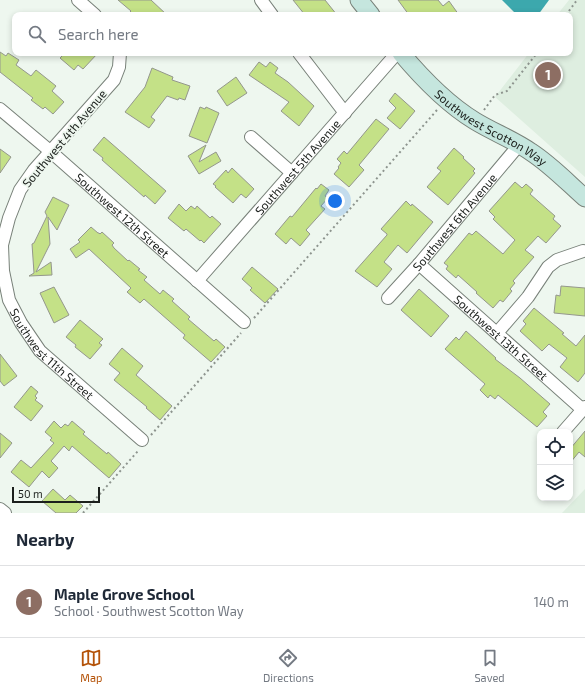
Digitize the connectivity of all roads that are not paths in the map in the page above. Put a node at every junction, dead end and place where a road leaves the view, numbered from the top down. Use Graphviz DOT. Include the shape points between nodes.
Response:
graph roads {
  1 [pos="78,0"];
  2 [pos="261,0"];
  3 [pos="359,0"];
  4 [pos="92,12"];
  5 [pos="270,12"];
  6 [pos="369,12"];
  7 [pos="121,56"];
  8 [pos="301,56"];
  9 [pos="394,56"];
  10 [pos="404,56"];
  11 [pos="0,109"];
  12 [pos="345,113"];
  13 [pos="251,137"];
  14 [pos="519,145"];
  15 [pos="50,151"];
  16 [pos="292,173"];
  17 [pos="585,198"];
  18 [pos="1,244"];
  19 [pos="583,251"];
  20 [pos="419,264"];
  21 [pos="198,281"];
  22 [pos="388,298"];
  23 [pos="246,325"];
  24 [pos="497,334"];
  25 [pos="584,409"];
  26 [pos="566,429"];
  27 [pos="143,443"];
  28 [pos="0,509"];
  29 [pos="5,513"];
  1 -- 4 [label="street"];
  2 -- 5 [label="street"];
  3 -- 6 [label="street"];
  7 -- 15 [label="street, Southwest 4th Avenue" via="120,67 114,80"];
  8 -- 12 [label="street"];
  9 -- 12 [label="street, Southwest 5th Avenue"];
  10 -- 14 [label="street, Southwest Scotton Way" via="459,110"];
  11 -- 15 [label="street, Southwest 12th Street"];
  12 -- 16 [label="street, Southwest 5th Avenue"];
  13 -- 16 [label="street"];
  14 -- 17 [label="street, Southwest Scotton Way" via="541,159"];
  14 -- 20 [label="street, Southwest 6th Avenue"];
  15 -- 18 [label="street, Southwest 4th Avenue" via="20,190"];
  15 -- 21 [label="street, Southwest 12th Street"];
  16 -- 21 [label="street, Southwest 5th Avenue"];
  18 -- 27 [label="street, Southwest 11th Street" via="9,300 21,324 40,351"];
  19 -- 24 [label="street" via="557,260 548,267 528,297"];
  20 -- 22 [label="street, Southwest 6th Avenue"];
  20 -- 24 [label="street, Southwest 13th Street"];
  21 -- 23 [label="street, Southwest 12th Street"];
  24 -- 25 [label="street, Southwest 13th Street"];
  25 -- 26 [label="street"];
  28 -- 29 [label="street"];
}
